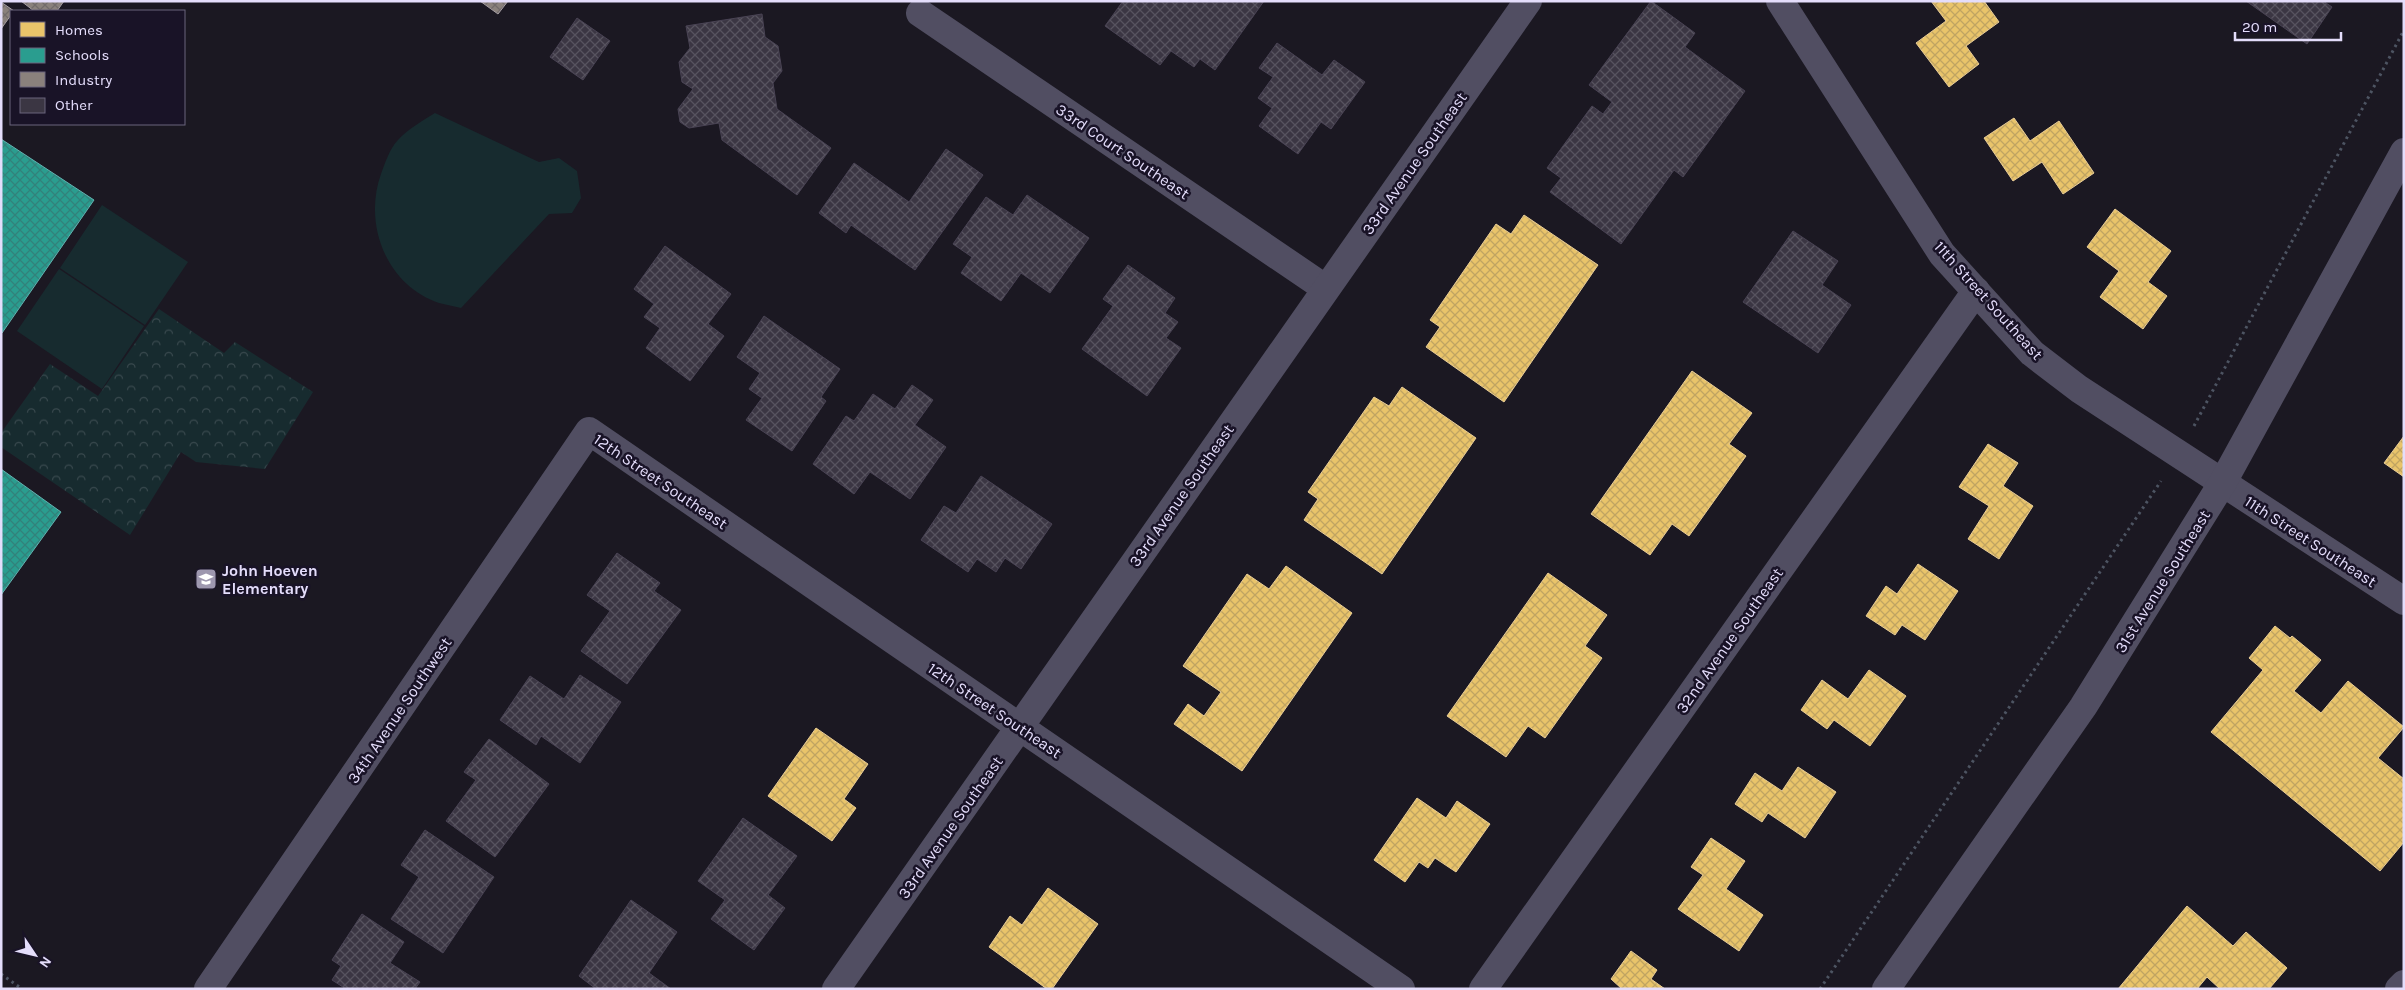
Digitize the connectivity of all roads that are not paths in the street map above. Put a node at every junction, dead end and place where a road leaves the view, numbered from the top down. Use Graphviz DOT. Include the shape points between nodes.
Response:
graph roads {
  1 [pos="1528,1"];
  2 [pos="1780,1"];
  3 [pos="920,13"];
  4 [pos="2404,152"];
  5 [pos="1325,288"];
  6 [pos="1976,291"];
  7 [pos="589,431"];
  8 [pos="2223,482"];
  9 [pos="2404,601"];
  10 [pos="1020,727"];
  11 [pos="2404,984"];
  12 [pos="208,989"];
  13 [pos="836,989"];
  14 [pos="1402,989"];
  15 [pos="1482,989"];
  16 [pos="1886,989"];
  17 [pos="2399,989"];
  1 -- 5 [label="street, 33rd Avenue Southeast"];
  2 -- 6 [label="street, 11th Street Southeast" via="1942,254"];
  3 -- 5 [label="street, 33rd Court Southeast"];
  4 -- 8 [label="street, 31st Avenue Southeast"];
  5 -- 10 [label="street, 33rd Avenue Southeast"];
  6 -- 8 [label="street, 11th Street Southeast" via="2032,353 2079,389"];
  6 -- 15 [label="street, 32nd Avenue Southeast"];
  7 -- 10 [label="street, 12th Street Southeast"];
  7 -- 12 [label="street, 34th Avenue Southwest"];
  8 -- 9 [label="street, 11th Street Southeast"];
  8 -- 16 [label="street, 31st Avenue Southeast" via="2083,707"];
  10 -- 13 [label="street, 33rd Avenue Southeast"];
  10 -- 14 [label="street, 12th Street Southeast"];
  11 -- 17 [label="street"];
}
